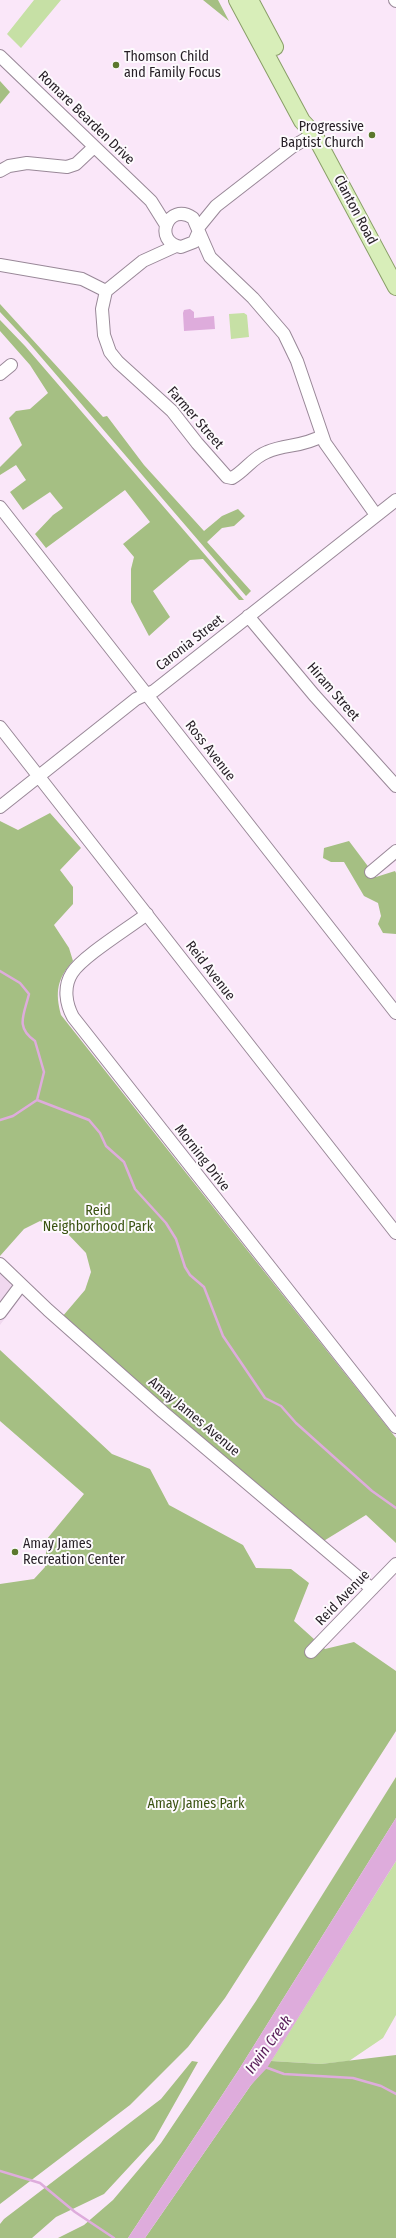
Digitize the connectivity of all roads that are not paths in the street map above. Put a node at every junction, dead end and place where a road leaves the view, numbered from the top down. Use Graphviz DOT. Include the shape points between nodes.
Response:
graph roads {
  1 [pos="237,0"];
  2 [pos="250,0"];
  3 [pos="0,56"];
  4 [pos="314,134"];
  5 [pos="94,147"];
  6 [pos="0,171"];
  7 [pos="151,201"];
  8 [pos="216,206"];
  9 [pos="183,215"];
  10 [pos="166,228"];
  11 [pos="198,230"];
  12 [pos="181,247"];
  13 [pos="210,257"];
  14 [pos="147,259"];
  15 [pos="0,265"];
  16 [pos="396,287"];
  17 [pos="106,291"];
  18 [pos="12,365"];
  19 [pos="0,374"];
  20 [pos="322,436"];
  21 [pos="396,500"];
  22 [pos="0,507"];
  23 [pos="376,515"];
  24 [pos="248,616"];
  25 [pos="146,694"];
  26 [pos="0,727"];
  27 [pos="40,777"];
  28 [pos="396,786"];
  29 [pos="0,807"];
  30 [pos="396,851"];
  31 [pos="371,872"];
  32 [pos="147,914"];
  33 [pos="396,1013"];
  34 [pos="396,1233"];
  35 [pos="0,1264"];
  36 [pos="21,1286"];
  37 [pos="0,1313"];
  38 [pos="396,1427"];
  39 [pos="396,1564"];
  40 [pos="372,1589"];
  41 [pos="311,1652"];
  1 -- 4 [label="main road, Clanton Road" via="302,121"];
  2 -- 4 [label="main road, Clanton Road" via="311,116"];
  3 -- 5 [label="street, Romare Bearden Drive"];
  4 -- 8 [label="street" via="292,146"];
  4 -- 16 [label="main road, Clanton Road"];
  5 -- 6 [label="street" via="76,164 66,167 27,163 9,166"];
  5 -- 7 [label="street, Romare Bearden Drive"];
  7 -- 9 [label="street, Romare Bearden Drive"];
  7 -- 10 [label="street, Romare Bearden Drive"];
  8 -- 9 [label="street"];
  8 -- 11 [label="street"];
  9 -- 10 [label="street" via="168,220"];
  9 -- 11 [label="street" via="196,222"];
  10 -- 12 [label="street" via="168,240"];
  10 -- 14 [label="street"];
  11 -- 12 [label="street" via="194,242"];
  11 -- 13 [label="street"];
  12 -- 13 [label="street"];
  12 -- 14 [label="street"];
  13 -- 20 [label="street" via="253,298 284,334 297,361"];
  14 -- 17 [label="street"];
  15 -- 17 [label="street" via="82,279"];
  17 -- 20 [label="street, Farmer Street" via="102,319 110,352 129,373 172,411 227,476 237,476 268,451 308,444"];
  18 -- 19 [label="street"];
  20 -- 23 [label="street"];
  21 -- 23 [label="street, Caronia Street"];
  22 -- 25 [label="street, Ross Avenue"];
  23 -- 24 [label="street, Caronia Street"];
  24 -- 25 [label="street, Caronia Street" via="154,691"];
  24 -- 28 [label="street, Hiram Street" via="314,695"];
  25 -- 27 [label="street, Caronia Street" via="136,699"];
  25 -- 33 [label="street, Ross Avenue"];
  26 -- 27 [label="street, Reid Avenue"];
  27 -- 29 [label="street, Caronia Street"];
  27 -- 32 [label="street, Reid Avenue"];
  30 -- 31 [label="street"];
  32 -- 34 [label="street, Reid Avenue"];
  32 -- 38 [label="street, Morning Drive" via="82,962 73,972 67,988 69,1009 133,1095"];
  35 -- 36 [label="street, Amay James Avenue"];
  36 -- 37 [label="street"];
  36 -- 40 [label="street, Amay James Avenue" via="163,1412"];
  39 -- 40 [label="street, Reid Avenue"];
  40 -- 41 [label="street, Reid Avenue"];
}
